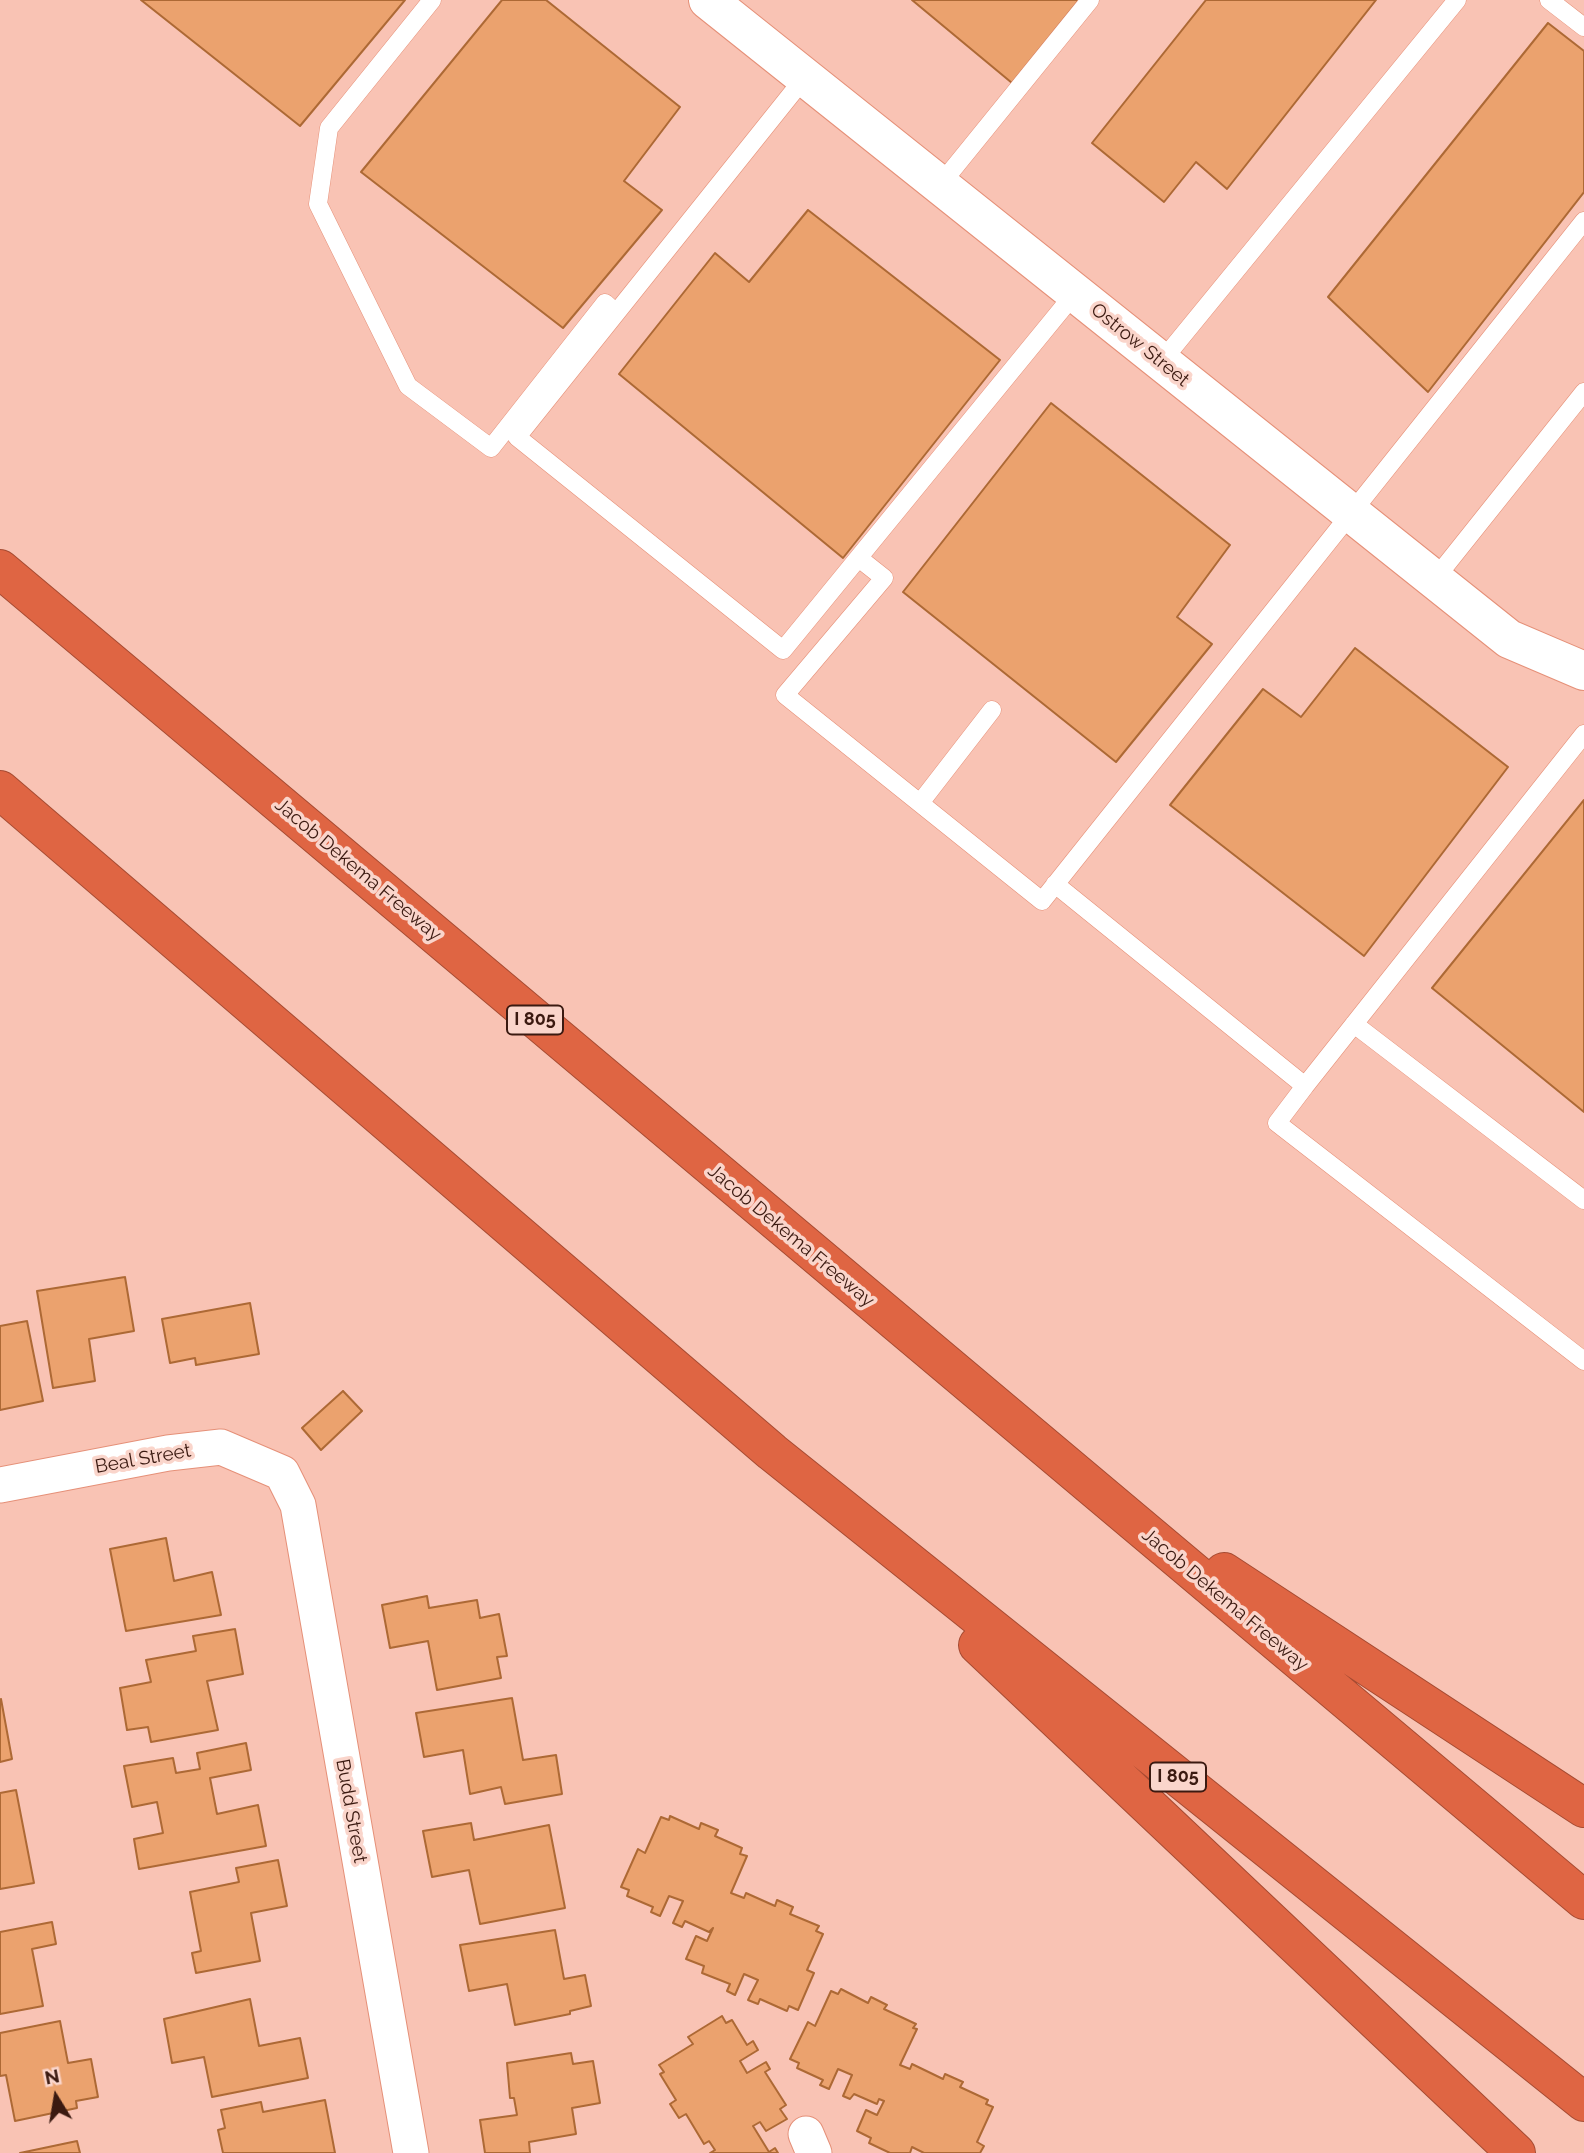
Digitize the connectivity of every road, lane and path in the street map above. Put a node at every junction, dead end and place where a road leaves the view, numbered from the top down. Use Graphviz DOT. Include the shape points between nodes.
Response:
graph roads {
  1 [pos="432,0"];
  2 [pos="708,0"];
  3 [pos="1090,0"];
  4 [pos="1457,0"];
  5 [pos="1549,0"];
  6 [pos="1584,27"];
  7 [pos="805,78"];
  8 [pos="940,185"];
  9 [pos="1584,221"];
  10 [pos="1075,293"];
  11 [pos="616,313"];
  12 [pos="1161,362"];
  13 [pos="1584,393"];
  14 [pos="1352,514"];
  15 [pos="860,559"];
  16 [pos="0,569"];
  17 [pos="1434,580"];
  18 [pos="1584,671"];
  19 [pos="992,710"];
  20 [pos="1584,734"];
  21 [pos="0,790"];
  22 [pos="920,803"];
  23 [pos="1055,884"];
  24 [pos="1354,1024"];
  25 [pos="1305,1086"];
  26 [pos="1584,1200"];
  27 [pos="1584,1361"];
  28 [pos="772,1452"];
  29 [pos="1070,1471"];
  30 [pos="282,1473"];
  31 [pos="0,1485"];
  32 [pos="1584,1808"];
  33 [pos="1584,1900"];
  34 [pos="1584,2102"];
  35 [pos="411,2153"];
  36 [pos="1517,2153"];
  1 -- 11 [label="lane" via="329,128 318,204 408,386 491,449 605,303"];
  2 -- 7 [label="street, Ostrow Street"];
  3 -- 8 [label="lane"];
  4 -- 12 [label="lane"];
  5 -- 6 [label="lane"];
  7 -- 8 [label="street, Ostrow Street"];
  7 -- 11 [label="lane"];
  8 -- 10 [label="street, Ostrow Street"];
  9 -- 14 [label="lane"];
  10 -- 12 [label="street, Ostrow Street"];
  10 -- 15 [label="lane"];
  11 -- 15 [label="lane" via="517,437 783,650"];
  12 -- 14 [label="street, Ostrow Street"];
  13 -- 17 [label="lane"];
  14 -- 17 [label="street, Ostrow Street"];
  14 -- 23 [label="lane"];
  15 -- 22 [label="lane" via="884,578 785,695"];
  16 -- 29 [label="highway, Jacob Dekema Freeway / I 805"];
  17 -- 18 [label="street, Ostrow Street" via="1509,639"];
  19 -- 22 [label="lane"];
  20 -- 24 [label="lane"];
  21 -- 28 [label="highway, I 805"];
  22 -- 23 [label="lane" via="1042,901"];
  23 -- 25 [label="lane"];
  24 -- 25 [label="lane"];
  24 -- 26 [label="lane"];
  25 -- 27 [label="lane" via="1277,1123"];
  28 -- 34 [label="highway, I 805"];
  28 -- 36 [label="highway"];
  29 -- 32 [label="highway"];
  29 -- 33 [label="highway, Jacob Dekema Freeway / I 805"];
  30 -- 31 [label="street, Beal Street" via="221,1447"];
  30 -- 35 [label="street, Budd Street" via="298,1505"];
}
